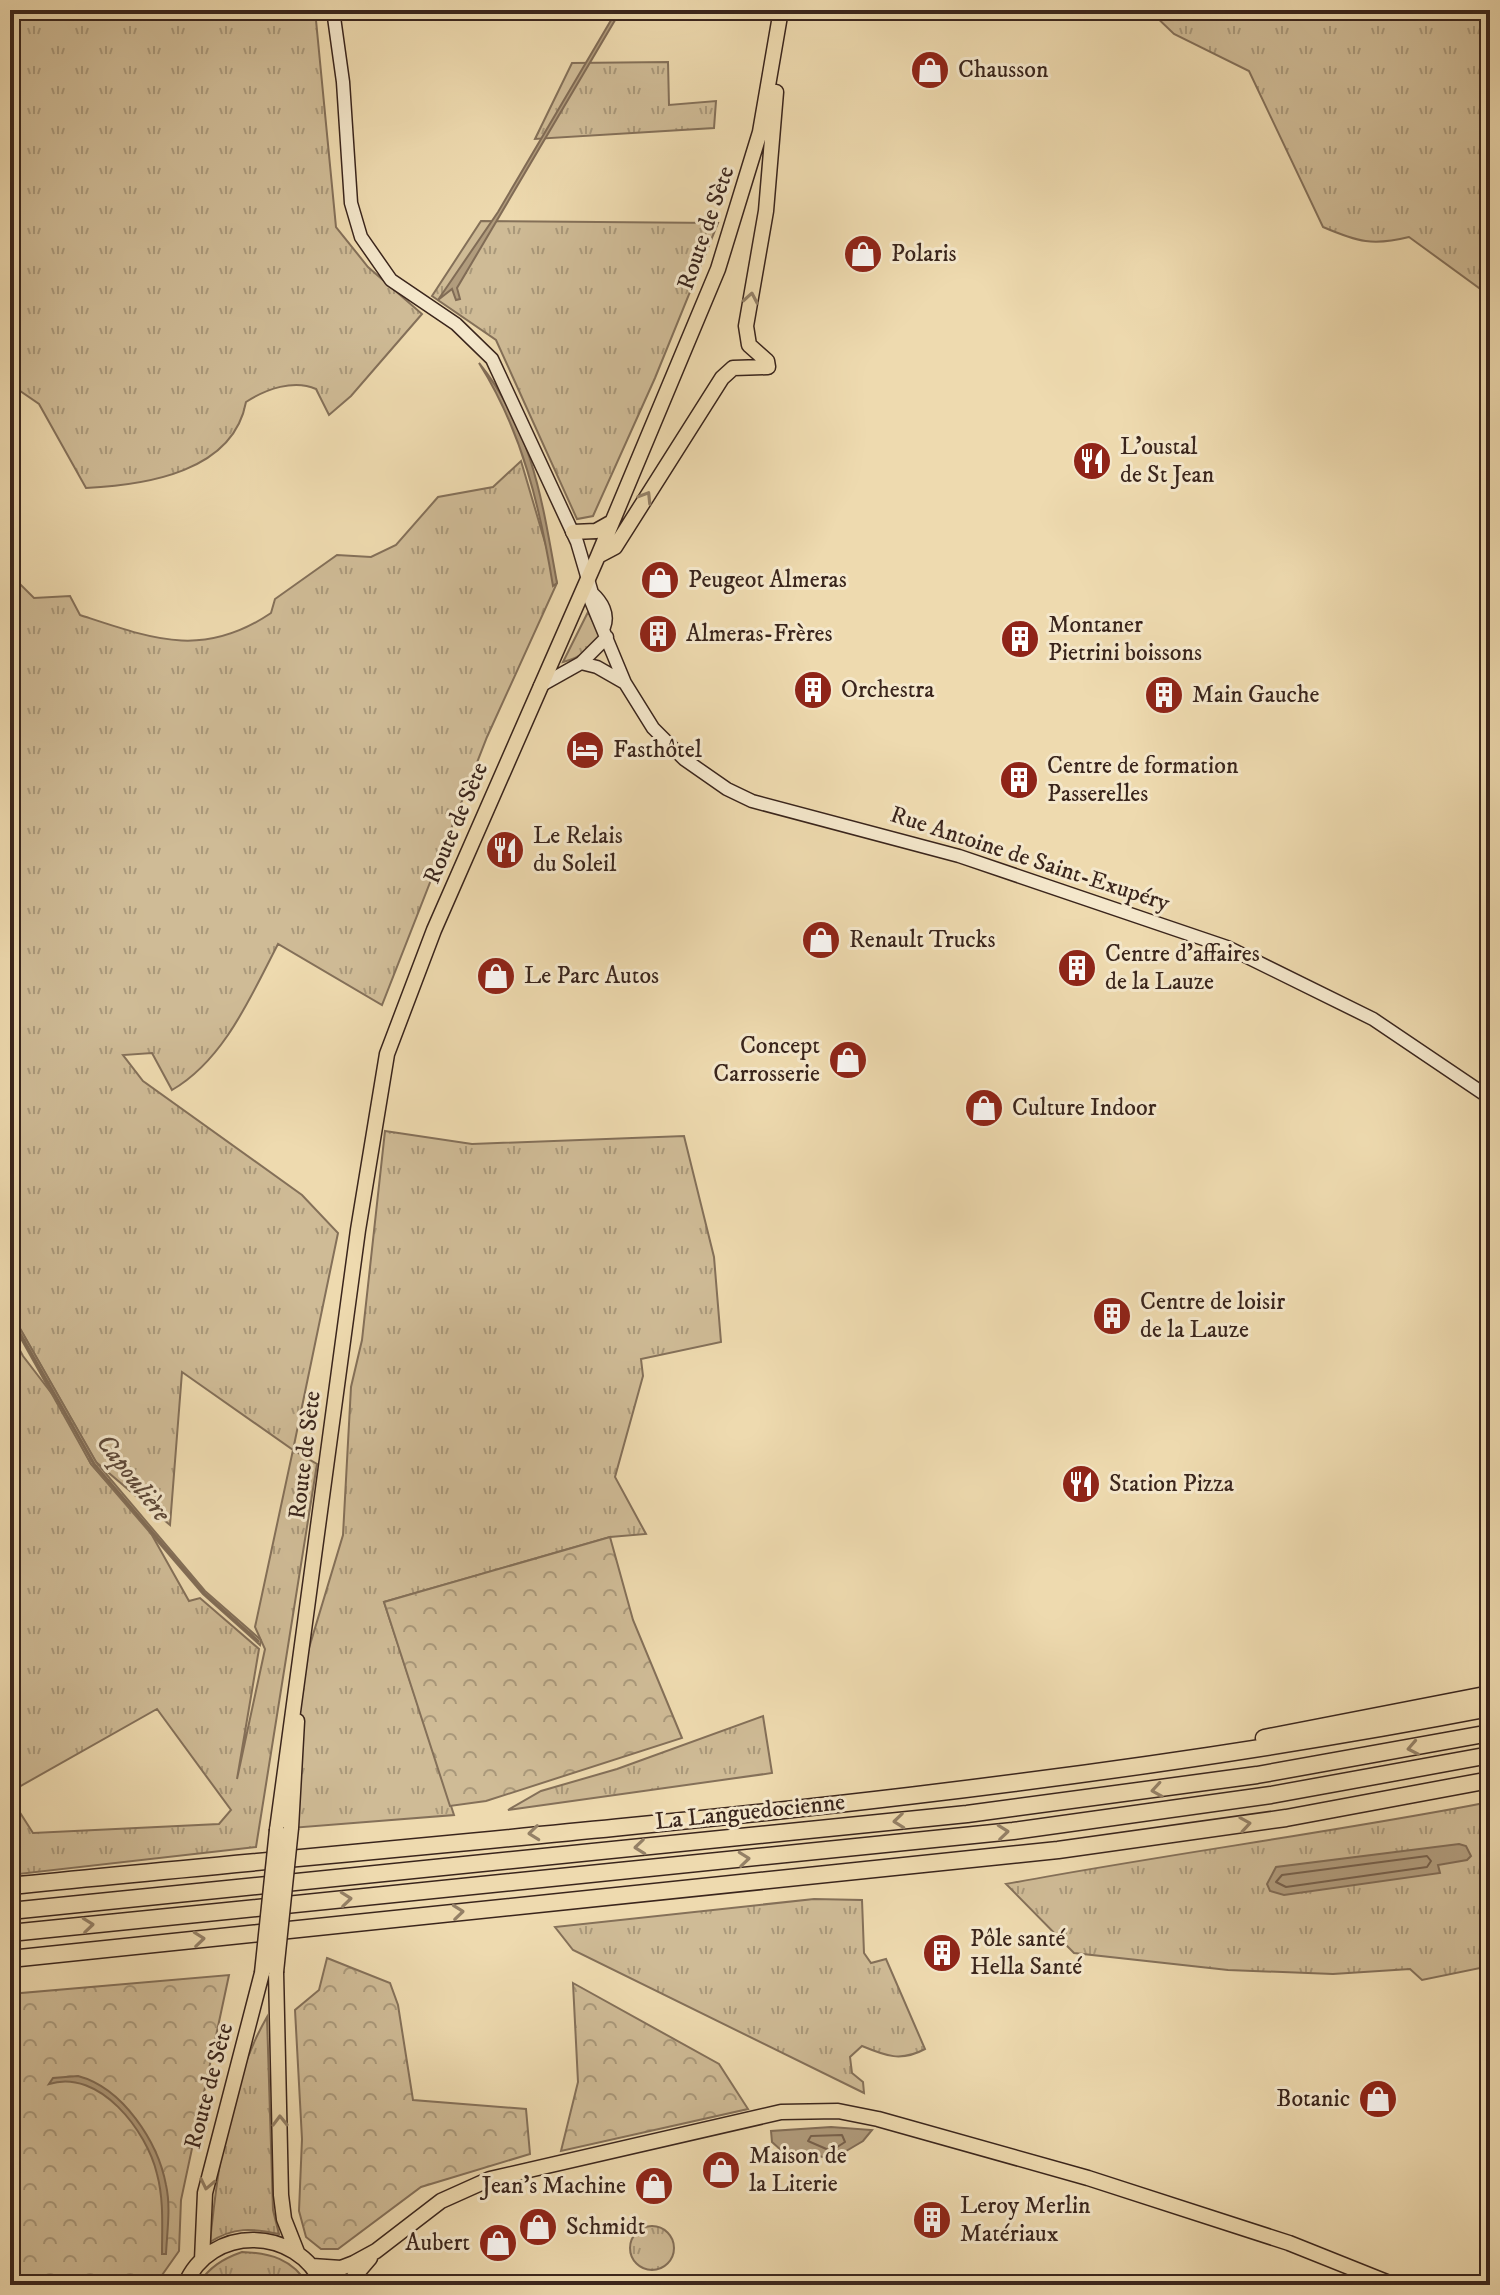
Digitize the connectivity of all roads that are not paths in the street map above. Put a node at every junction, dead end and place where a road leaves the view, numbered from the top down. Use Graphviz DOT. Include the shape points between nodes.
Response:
graph roads {
  1 [pos="333,10"];
  2 [pos="781,10"];
  3 [pos="771,73"];
  4 [pos="612,522"];
  5 [pos="573,532"];
  6 [pos="598,556"];
  7 [pos="590,587"];
  8 [pos="606,632"];
  9 [pos="581,663"];
  10 [pos="625,683"];
  11 [pos="538,687"];
  12 [pos="1490,1098"];
  13 [pos="1490,1694"];
  14 [pos="1490,1708"];
  15 [pos="1490,1733"];
  16 [pos="1490,1755"];
  17 [pos="1100,1773"];
  18 [pos="1490,1780"];
  19 [pos="1490,1787"];
  20 [pos="1407,1797"];
  21 [pos="10,1886"];
  22 [pos="10,1911"];
  23 [pos="10,1933"];
  24 [pos="10,1959"];
  25 [pos="269,1973"];
  26 [pos="376,2251"];
  27 [pos="297,2252"];
  28 [pos="202,2260"];
  29 [pos="312,2266"];
  30 [pos="183,2283"];
  31 [pos="323,2285"];
  32 [pos="347,2285"];
  33 [pos="1394,2285"];
  1 -- 5 [label="street, Rue Antoine de Saint-Exupéry" via="355,221 391,280 475,339 492,359"];
  2 -- 3 [label="main road, Route de Sète"];
  3 -- 4 [label="main road, Route de Sète" via="756,147 718,269"];
  6 -- 3 [label="main road, one-way" via="615,547 722,378 733,368 768,367 749,345 746,326 766,211 777,84"];
  4 -- 5 [label="main road" via="596,531"];
  4 -- 6 [label="main road, Route de Sète"];
  5 -- 7 [label="street, Rue Antoine de Saint-Exupéry"];
  6 -- 7 [label="main road, Route de Sète"];
  7 -- 8 [label="street, Rue Antoine de Saint-Exupéry"];
  7 -- 11 [label="main road, Route de Sète"];
  8 -- 9 [label="street"];
  8 -- 10 [label="street, Rue Antoine de Saint-Exupéry"];
  9 -- 10 [label="street"];
  9 -- 11 [label="street"];
  10 -- 12 [label="street, Rue Antoine de Saint-Exupéry" via="671,747 752,801 959,856 1227,947 1373,1019"];
  11 -- 25 [label="main road, Route de Sète, bridge" via="422,958 387,1054 297,1688"];
  13 -- 17 [label="highway"];
  14 -- 17 [label="highway"];
  15 -- 22 [label="highway, La Languedocienne, one-way" via="1257,1775 967,1814"];
  23 -- 16 [label="highway, La Languedocienne, one-way" via="1058,1825 1271,1795"];
  17 -- 21 [label="highway, one-way"];
  18 -- 20 [label="highway"];
  19 -- 20 [label="highway"];
  24 -- 20 [label="highway, one-way" via="978,1860"];
  27 -- 25 [label="main road, Route de Sète, one-way" via="282,2210"];
  25 -- 28 [label="main road, Route de Sète, one-way" via="205,2193"];
  26 -- 29 [label="main road" via="341,2268"];
  26 -- 32 [label="main road"];
  26 -- 33 [label="main road" via="441,2201 490,2179 781,2112 838,2111 1088,2178 1289,2243"];
  27 -- 28 [label="main road" via="259,2239 228,2244"];
  27 -- 29 [label="main road"];
  28 -- 30 [label="main road"];
  29 -- 31 [label="main road"];
}
